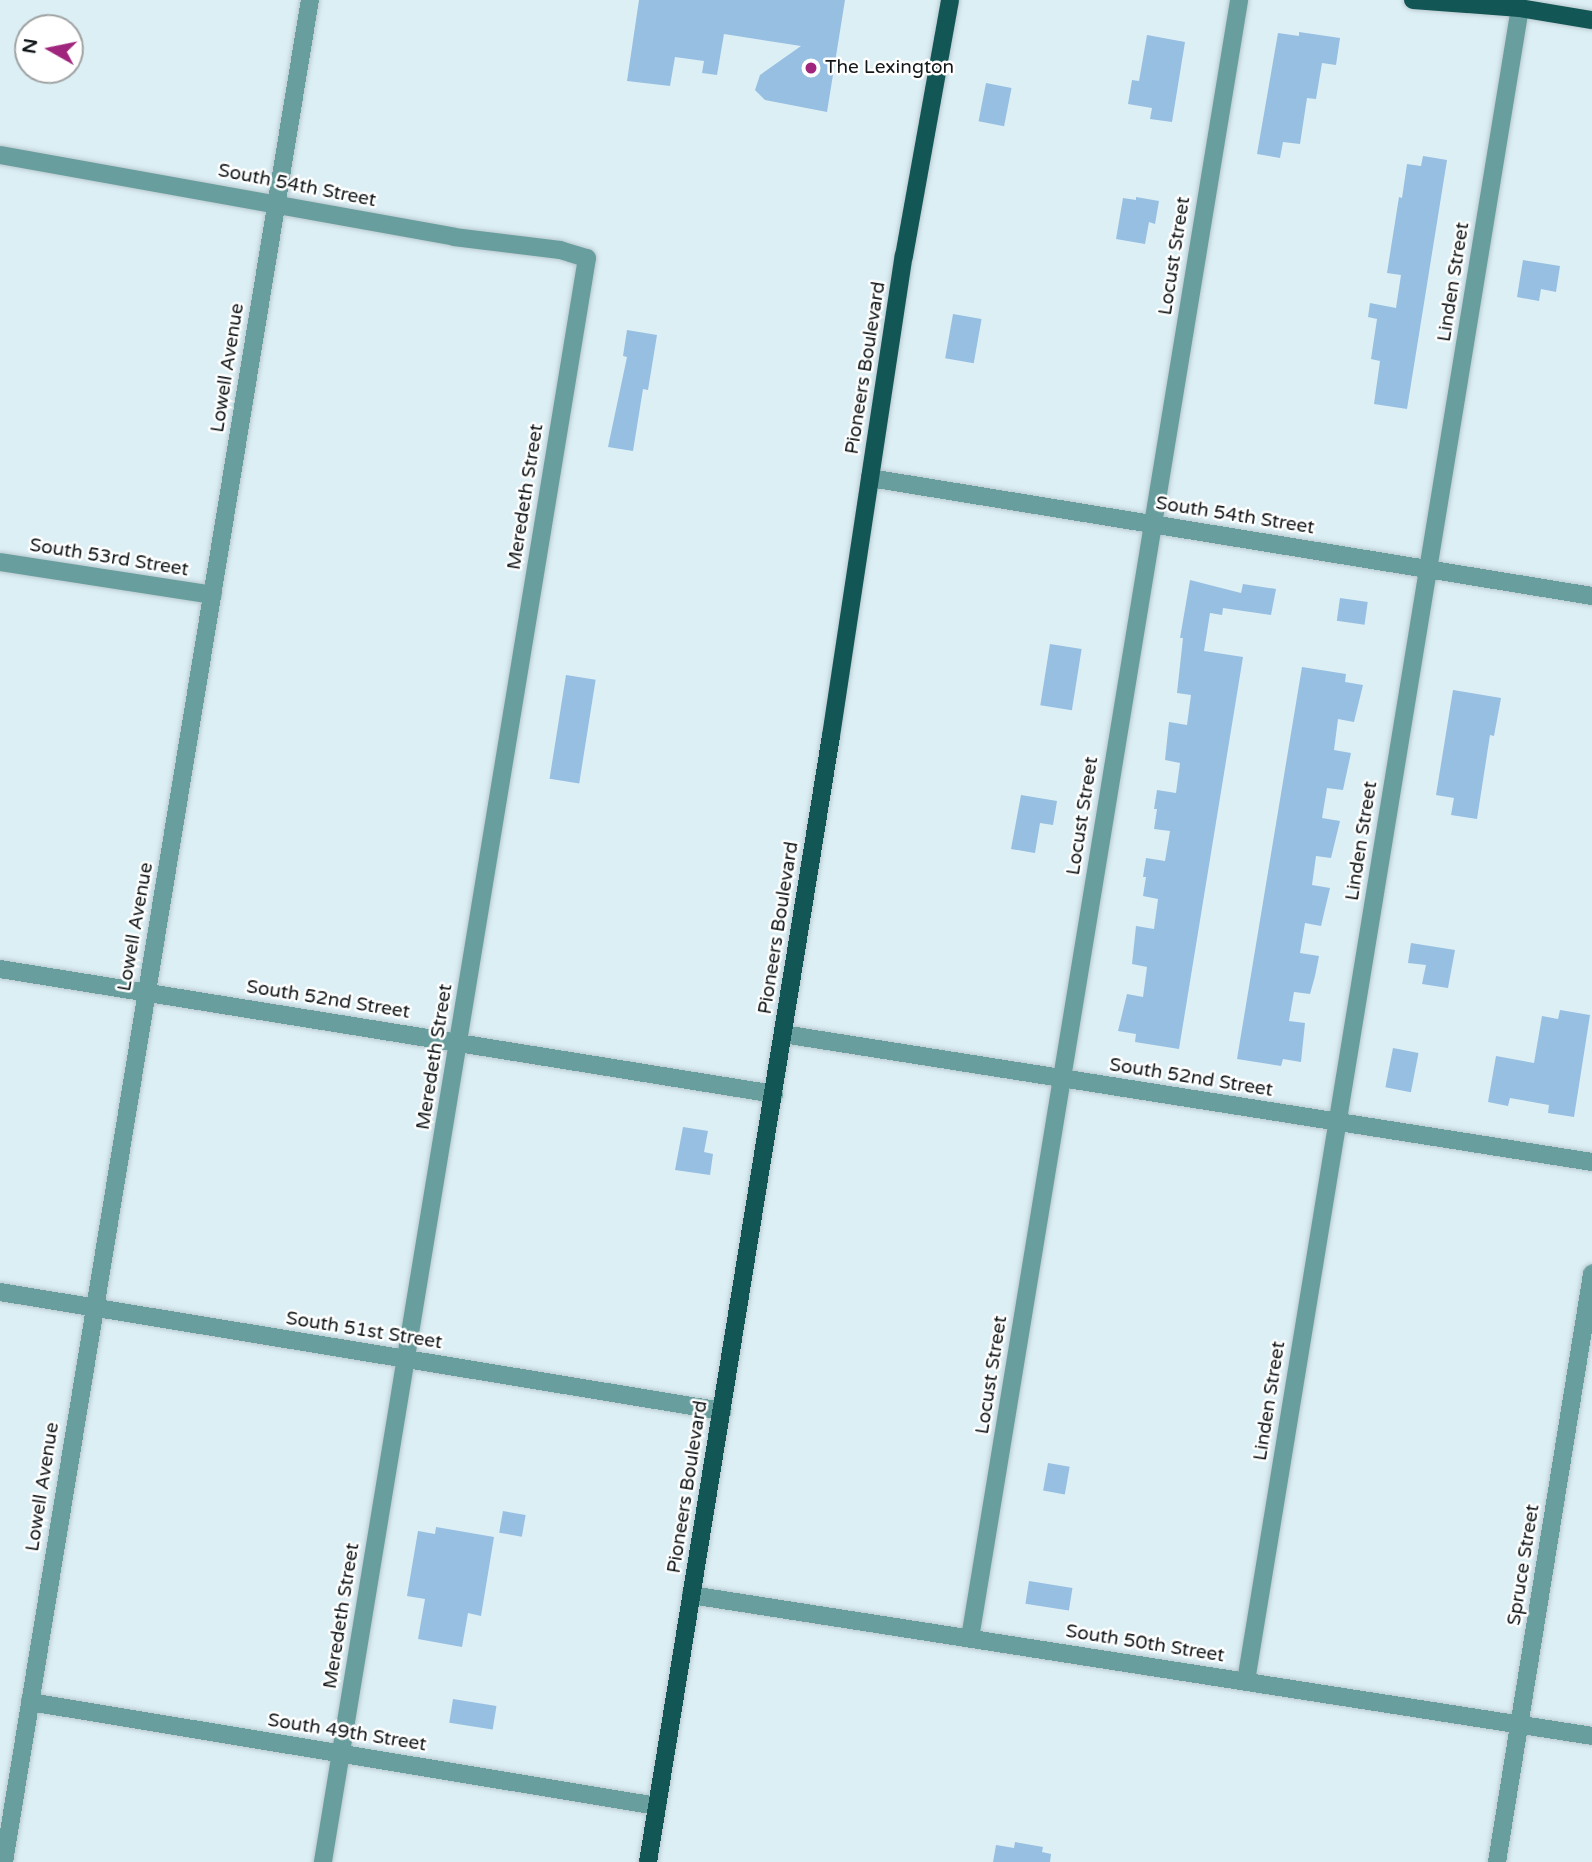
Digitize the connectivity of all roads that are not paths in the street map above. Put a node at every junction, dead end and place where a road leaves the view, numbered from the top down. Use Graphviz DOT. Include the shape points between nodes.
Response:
graph roads {
  1 [pos="310,0"];
  2 [pos="950,0"];
  3 [pos="1239,0"];
  4 [pos="1413,0"];
  5 [pos="1489,0"];
  6 [pos="1520,8"];
  7 [pos="1592,20"];
  8 [pos="0,155"];
  9 [pos="276,202"];
  10 [pos="586,258"];
  11 [pos="870,478"];
  12 [pos="1153,524"];
  13 [pos="0,562"];
  14 [pos="1428,569"];
  15 [pos="212,595"];
  16 [pos="1592,596"];
  17 [pos="0,969"];
  18 [pos="146,992"];
  19 [pos="783,1034"];
  20 [pos="458,1043"];
  21 [pos="1061,1079"];
  22 [pos="774,1094"];
  23 [pos="1337,1122"];
  24 [pos="1592,1162"];
  25 [pos="1592,1274"];
  26 [pos="0,1292"];
  27 [pos="94,1307"];
  28 [pos="406,1359"];
  29 [pos="722,1411"];
  30 [pos="691,1595"];
  31 [pos="970,1638"];
  32 [pos="1245,1681"];
  33 [pos="30,1702"];
  34 [pos="1519,1724"];
  35 [pos="1592,1735"];
  36 [pos="341,1754"];
  37 [pos="657,1806"];
  38 [pos="4,1862"];
  39 [pos="323,1862"];
  40 [pos="648,1862"];
  41 [pos="1497,1862"];
  1 -- 9 [label="street, Lowell Avenue"];
  2 -- 11 [label="main road, Pioneers Boulevard"];
  3 -- 12 [label="street, Locust Street"];
  4 -- 6 [label="main road"];
  5 -- 6 [label="main road"];
  6 -- 7 [label="main road"];
  6 -- 14 [label="street, Linden Street"];
  8 -- 9 [label="street, South 54th Street"];
  9 -- 10 [label="street, South 54th Street"];
  9 -- 15 [label="street, Lowell Avenue"];
  10 -- 20 [label="street, Meredeth Street"];
  11 -- 12 [label="street, South 54th Street"];
  11 -- 19 [label="main road, Pioneers Boulevard"];
  12 -- 14 [label="street, South 54th Street"];
  12 -- 21 [label="street, Locust Street"];
  13 -- 15 [label="street, South 53rd Street"];
  14 -- 16 [label="street, South 54th Street"];
  14 -- 23 [label="street, Linden Street"];
  15 -- 18 [label="street, Lowell Avenue"];
  17 -- 18 [label="street, South 52nd Street"];
  18 -- 20 [label="street, South 52nd Street"];
  18 -- 27 [label="street, Lowell Avenue"];
  19 -- 21 [label="street, South 52nd Street"];
  19 -- 22 [label="main road, Pioneers Boulevard"];
  20 -- 22 [label="street, South 52nd Street"];
  20 -- 28 [label="street, Meredeth Street"];
  21 -- 23 [label="street, South 52nd Street"];
  21 -- 31 [label="street, Locust Street"];
  22 -- 29 [label="main road, Pioneers Boulevard"];
  23 -- 24 [label="street, South 52nd Street"];
  23 -- 32 [label="street, Linden Street"];
  25 -- 34 [label="street, Spruce Street"];
  26 -- 27 [label="street, South 51st Street"];
  27 -- 28 [label="street, South 51st Street"];
  27 -- 33 [label="street, Lowell Avenue"];
  28 -- 29 [label="street, South 51st Street"];
  28 -- 36 [label="street, Meredeth Street"];
  29 -- 30 [label="main road, Pioneers Boulevard"];
  30 -- 31 [label="street, South 50th Street"];
  30 -- 37 [label="main road, Pioneers Boulevard"];
  31 -- 32 [label="street, South 50th Street"];
  32 -- 34 [label="street, South 50th Street"];
  33 -- 36 [label="street, South 49th Street"];
  33 -- 38 [label="street, Lowell Avenue"];
  34 -- 35 [label="street, South 50th Street"];
  34 -- 41 [label="street, Spruce Street"];
  36 -- 37 [label="street, South 49th Street"];
  36 -- 39 [label="street, Meredeth Street"];
  37 -- 40 [label="main road, Pioneers Boulevard"];
}
